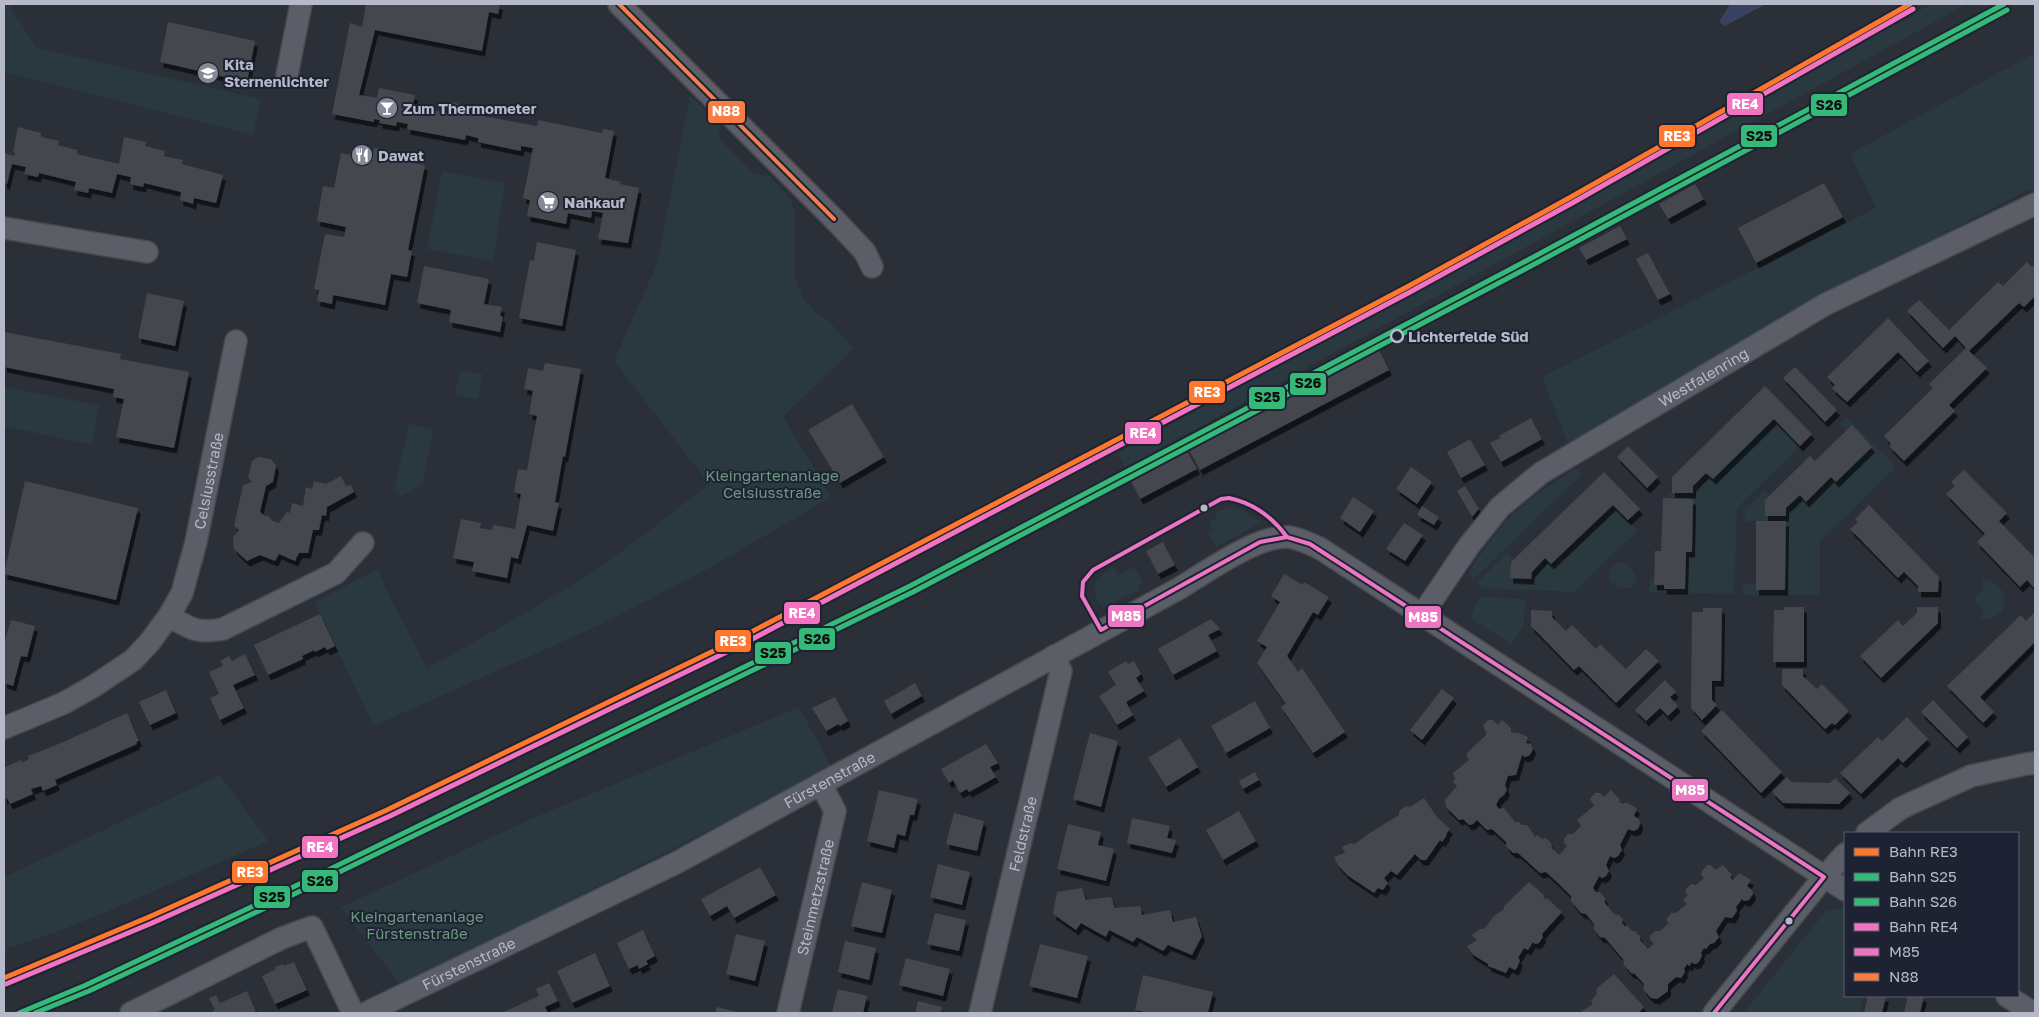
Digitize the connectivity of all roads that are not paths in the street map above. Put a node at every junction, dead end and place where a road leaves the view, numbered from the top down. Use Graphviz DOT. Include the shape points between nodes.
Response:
graph roads {
  1 [pos="301,4"];
  2 [pos="619,4"];
  3 [pos="287,75"];
  4 [pos="2035,204"];
  5 [pos="4,228"];
  6 [pos="146,252"];
  7 [pos="872,267"];
  8 [pos="236,341"];
  9 [pos="363,543"];
  10 [pos="1422,615"];
  11 [pos="169,616"];
  12 [pos="1054,656"];
  13 [pos="4,728"];
  14 [pos="2035,764"];
  15 [pos="821,784"];
  16 [pos="1868,832"];
  17 [pos="1844,855"];
  18 [pos="1824,877"];
  19 [pos="1844,889"];
  20 [pos="2009,997"];
  21 [pos="132,1013"];
  22 [pos="353,1013"];
  23 [pos="366,1013"];
  24 [pos="788,1013"];
  25 [pos="980,1013"];
  26 [pos="1714,1013"];
  27 [pos="2033,1013"];
  1 -- 3 [label="street"];
  2 -- 7 [label="street" via="834,219 865,252"];
  4 -- 10 [label="street, Westfalenring" via="1826,304 1541,473 1500,507"];
  5 -- 6 [label="street"];
  8 -- 11 [label="street, Celsiusstraße" via="196,542 182,593"];
  9 -- 11 [label="street" via="336,572 223,628 206,632"];
  10 -- 12 [label="street, Fürstenstraße" via="1320,549 1287,537 1260,542"];
  10 -- 18 [label="street"];
  11 -- 13 [label="street, Celsiusstraße" via="133,660 64,703"];
  12 -- 15 [label="street, Fürstenstraße"];
  12 -- 25 [label="street, Feldstraße" via="1061,671"];
  14 -- 16 [label="street" via="1971,776 1901,808"];
  15 -- 23 [label="street, Fürstenstraße" via="676,863"];
  15 -- 24 [label="street, Steinmetzstraße" via="835,811"];
  17 -- 18 [label="street"];
  18 -- 19 [label="street"];
  18 -- 26 [label="street"];
  20 -- 27 [label="street"];
  21 -- 22 [label="street" via="312,926"];
}
